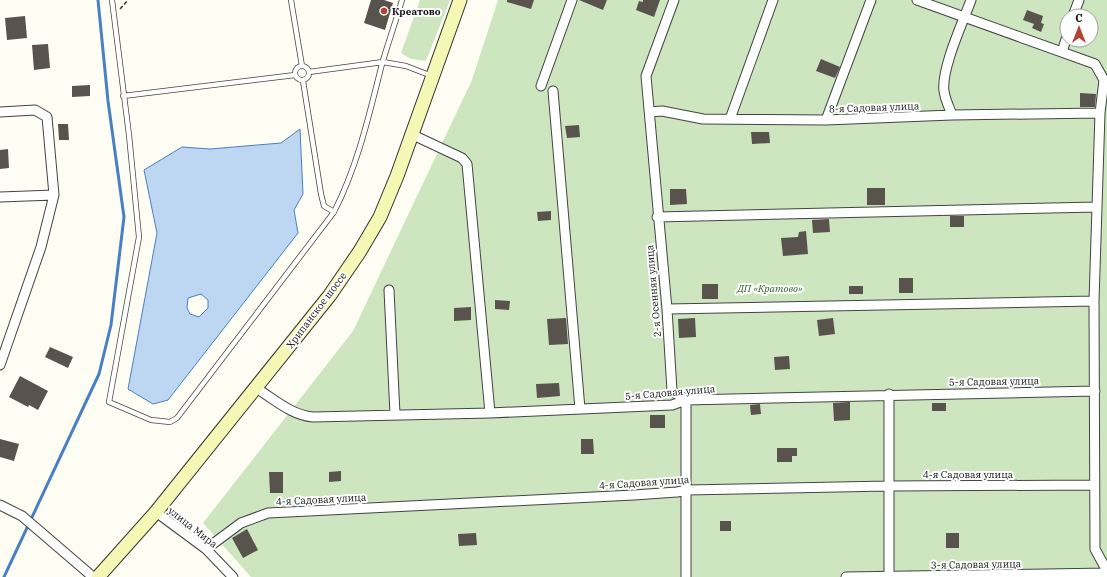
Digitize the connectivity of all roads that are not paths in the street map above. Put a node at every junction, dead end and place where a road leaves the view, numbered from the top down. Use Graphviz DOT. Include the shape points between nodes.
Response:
graph roads {
  1 [pos="112,0"];
  2 [pos="291,0"];
  3 [pos="402,0"];
  4 [pos="460,0"];
  5 [pos="572,0"];
  6 [pos="674,0"];
  7 [pos="773,0"];
  8 [pos="871,0"];
  9 [pos="917,0"];
  10 [pos="971,0"];
  11 [pos="965,18"];
  12 [pos="1063,48"];
  13 [pos="1062,52"];
  14 [pos="383,62"];
  15 [pos="302,66"];
  16 [pos="309,72"];
  17 [pos="295,75"];
  18 [pos="434,76"];
  19 [pos="303,81"];
  20 [pos="541,86"];
  21 [pos="553,91"];
  22 [pos="123,96"];
  23 [pos="0,112"];
  24 [pos="650,112"];
  25 [pos="1100,113"];
  26 [pos="952,115"];
  27 [pos="730,120"];
  28 [pos="826,120"];
  29 [pos="413,135"];
  30 [pos="54,195"];
  31 [pos="0,197"];
  32 [pos="1097,207"];
  33 [pos="334,212"];
  34 [pos="657,217"];
  35 [pos="389,290"];
  36 [pos="1094,301"];
  37 [pos="666,310"];
  38 [pos="0,365"];
  39 [pos="256,388"];
  40 [pos="1095,391"];
  41 [pos="889,394"];
  42 [pos="686,400"];
  43 [pos="580,409"];
  44 [pos="490,413"];
  45 [pos="395,414"];
  46 [pos="1094,485"];
  47 [pos="889,486"];
  48 [pos="686,490"];
  49 [pos="0,505"];
  50 [pos="156,512"];
  51 [pos="206,549"];
  52 [pos="1107,572"];
  53 [pos="889,576"];
  54 [pos="92,577"];
  55 [pos="98,577"];
  56 [pos="233,577"];
  57 [pos="686,577"];
  58 [pos="846,577"];
  1 -- 22 [label="lane"];
  2 -- 15 [label="lane"];
  3 -- 14 [label="lane"];
  4 -- 18 [label="main road, Хрипанское шоссе"];
  5 -- 20 [label="street"];
  6 -- 24 [label="street, 2-я Осенняя улица" via="646,76"];
  7 -- 27 [label="street"];
  8 -- 28 [label="street"];
  9 -- 11 [label="street"];
  10 -- 11 [label="street"];
  11 -- 13 [label="street"];
  11 -- 26 [label="street" via="956,38 945,77 944,91"];
  12 -- 13 [label="street"];
  13 -- 25 [label="street" via="1095,64 1101,72 1104,80"];
  14 -- 16 [label="lane"];
  14 -- 18 [label="lane" via="406,66"];
  14 -- 33 [label="lane" via="359,152"];
  15 -- 16 [label="lane"];
  15 -- 17 [label="lane" via="297,68"];
  16 -- 19 [label="lane" via="308,78"];
  17 -- 19 [label="lane" via="298,80"];
  17 -- 22 [label="lane"];
  18 -- 29 [label="main road, Хрипанское шоссе"];
  19 -- 33 [label="lane" via="321,194 324,206"];
  21 -- 43 [label="street"];
  22 -- 33 [label="lane" via="138,237 109,402 151,420 170,422 177,418"];
  23 -- 30 [label="street" via="35,110 47,117"];
  24 -- 27 [label="street, 8-я Садовая улица" via="662,111 703,119"];
  24 -- 34 [label="street, 2-я Осенняя улица"];
  25 -- 26 [label="street, 8-я Садовая улица"];
  25 -- 32 [label="street"];
  26 -- 28 [label="street, 8-я Садовая улица"];
  27 -- 28 [label="street, 8-я Садовая улица"];
  29 -- 39 [label="main road, Хрипанское шоссе" via="380,217 360,251 330,295"];
  29 -- 44 [label="street" via="462,158 467,164"];
  30 -- 31 [label="street"];
  30 -- 38 [label="street" via="41,247"];
  32 -- 34 [label="street"];
  32 -- 36 [label="street"];
  34 -- 37 [label="street, 2-я Осенняя улица"];
  35 -- 45 [label="street"];
  36 -- 37 [label="street"];
  36 -- 40 [label="street"];
  37 -- 42 [label="street, 2-я Осенняя улица" via="672,391"];
  39 -- 45 [label="street, 5-я Садовая улица" via="290,411 303,416"];
  39 -- 50 [label="main road, Хрипанское шоссе"];
  40 -- 41 [label="street, 5-я Садовая улица"];
  40 -- 46 [label="street"];
  41 -- 42 [label="street, 5-я Садовая улица"];
  41 -- 47 [label="street"];
  42 -- 43 [label="street, 5-я Садовая улица" via="672,405"];
  42 -- 48 [label="street"];
  43 -- 44 [label="street, 5-я Садовая улица"];
  44 -- 45 [label="street, 5-я Садовая улица"];
  46 -- 47 [label="street, 4-я Садовая улица"];
  46 -- 52 [label="street" via="1095,549"];
  47 -- 48 [label="street, 4-я Садовая улица"];
  47 -- 53 [label="street"];
  48 -- 51 [label="street, 4-я Садовая улица" via="634,495 268,513 241,523"];
  48 -- 57 [label="street"];
  49 -- 54 [label="street" via="33,525"];
  50 -- 51 [label="street, улица Мира"];
  50 -- 55 [label="main road, Хрипанское шоссе"];
  51 -- 56 [label="street, улица Мира"];
  52 -- 53 [label="street, 3-я Садовая улица"];
  53 -- 58 [label="street, 3-я Садовая улица"];
}
